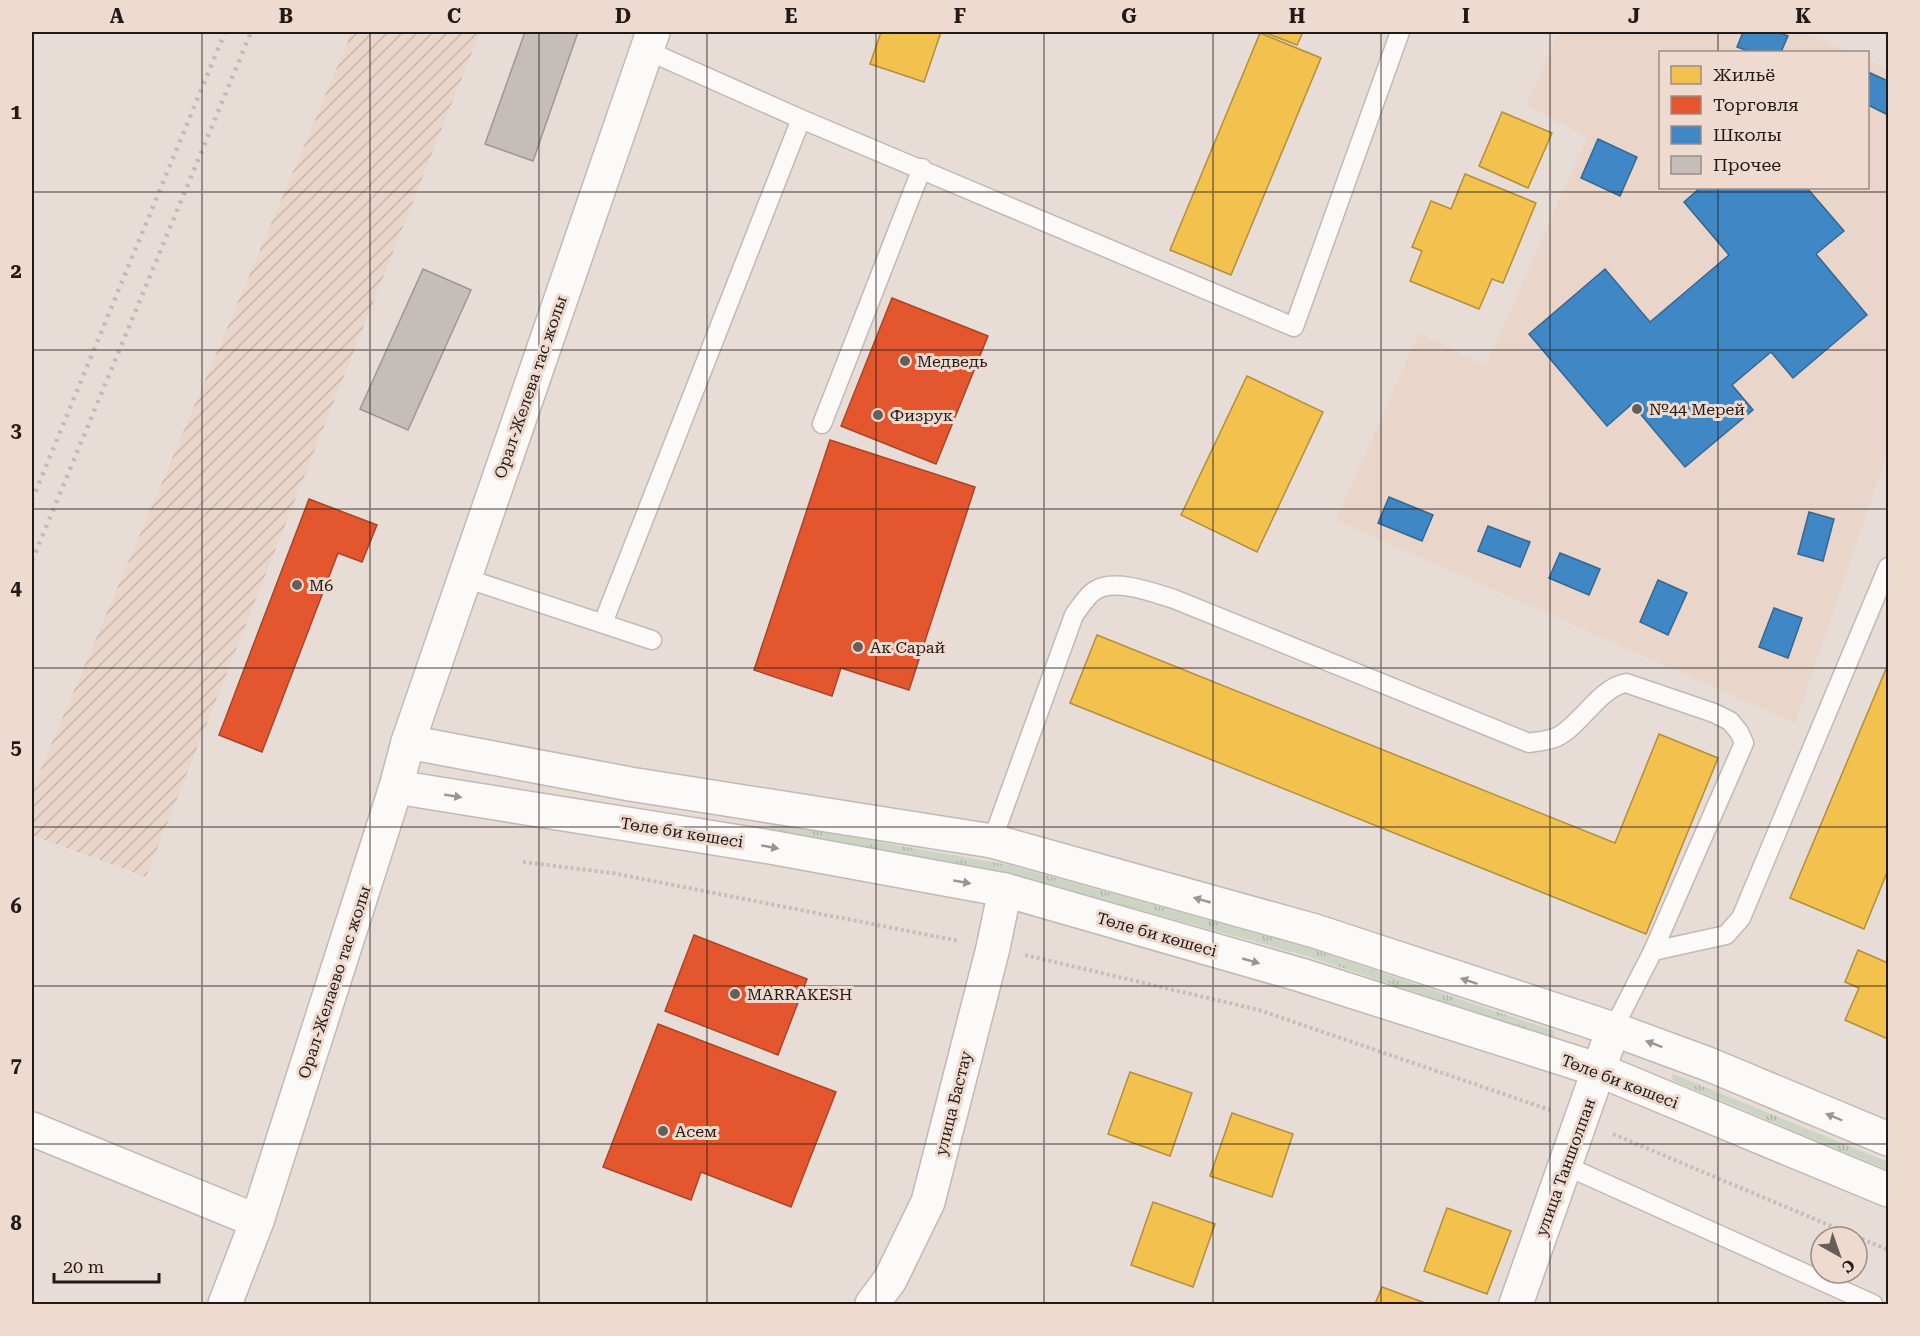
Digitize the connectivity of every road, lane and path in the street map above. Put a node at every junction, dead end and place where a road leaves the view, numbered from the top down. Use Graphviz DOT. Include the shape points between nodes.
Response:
graph roads {
  1 [pos="1400,32"];
  2 [pos="649,41"];
  3 [pos="801,119"];
  4 [pos="922,168"];
  5 [pos="822,424"];
  6 [pos="1888,567"];
  7 [pos="465,578"];
  8 [pos="603,623"];
  9 [pos="652,640"];
  10 [pos="408,742"];
  11 [pos="396,788"];
  12 [pos="992,841"];
  13 [pos="523,862"];
  14 [pos="1005,890"];
  15 [pos="993,948"];
  16 [pos="1653,951"];
  17 [pos="1613,1029"];
  18 [pos="1599,1070"];
  19 [pos="1582,1121"];
  20 [pos="32,1129"];
  21 [pos="1888,1139"];
  22 [pos="1564,1165"];
  23 [pos="1888,1191"];
  24 [pos="257,1221"];
  25 [pos="1888,1250"];
  26 [pos="225,1305"];
  27 [pos="872,1305"];
  28 [pos="1516,1305"];
  29 [pos="1873,1305"];
  1 -- 4 [label="lane" via="1294,327"];
  2 -- 3 [label="lane"];
  2 -- 7 [label="main road, Орал-Желева тас жолы"];
  3 -- 4 [label="lane"];
  3 -- 8 [label="lane"];
  4 -- 5 [label="lane"];
  6 -- 16 [label="lane" via="1741,918 1726,935"];
  7 -- 8 [label="lane"];
  7 -- 10 [label="main road, Орал-Желева тас жолы"];
  8 -- 9 [label="lane"];
  10 -- 11 [label="main road, Орал-Желаево тас жолы"];
  10 -- 12 [label="main road" via="630,784"];
  11 -- 14 [label="main road, Төле би көшесі, one-way" via="759,845"];
  11 -- 24 [label="main road, Орал-Желаево тас жолы"];
  12 -- 16 [label="lane" via="1074,615 1095,590 1109,586 1136,588 1174,599 1529,742 1558,736 1609,691 1626,683 1730,721 1744,743"];
  17 -- 12 [label="main road, one-way" via="1315,931"];
  13 -- 15 [label="path" via="612,873"];
  14 -- 15 [label="main road, улица Бастау"];
  14 -- 18 [label="main road, Төле би көшесі, one-way" via="1301,975"];
  15 -- 19 [label="path" via="1259,1010"];
  15 -- 27 [label="main road, улица Бастау" via="928,1202 890,1280"];
  16 -- 17 [label="lane"];
  17 -- 18 [label="main road, улица Таншолпан"];
  21 -- 17 [label="main road, one-way"];
  18 -- 19 [label="main road, улица Таншолпан"];
  18 -- 23 [label="main road, Төле би көшесі"];
  19 -- 22 [label="main road, улица Таншолпан"];
  19 -- 25 [label="path"];
  20 -- 24 [label="main road"];
  22 -- 28 [label="main road, улица Таншолпан"];
  22 -- 29 [label="lane"];
  24 -- 26 [label="main road, Орал-Желаево тас жолы"];
}
